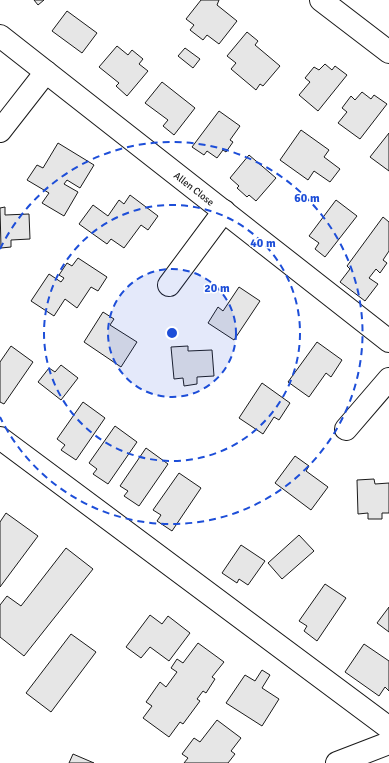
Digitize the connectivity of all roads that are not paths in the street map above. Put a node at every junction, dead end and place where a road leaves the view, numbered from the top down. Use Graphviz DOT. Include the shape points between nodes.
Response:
graph roads {
  1 [pos="321,0"];
  2 [pos="0,36"];
  3 [pos="389,52"];
  4 [pos="46,72"];
  5 [pos="0,131"];
  6 [pos="224,211"];
  7 [pos="169,285"];
  8 [pos="389,341"];
  9 [pos="389,379"];
  10 [pos="346,429"];
  11 [pos="0,438"];
  12 [pos="389,728"];
  13 [pos="389,743"];
  14 [pos="337,763"];
  1 -- 3 [label="street"];
  2 -- 4 [label="street, Allen Close"];
  4 -- 5 [label="street"];
  4 -- 6 [label="street, Allen Close"];
  6 -- 7 [label="street"];
  6 -- 8 [label="street, Allen Close"];
  9 -- 10 [label="street"];
  11 -- 12 [label="street"];
  13 -- 14 [label="street"];
}
